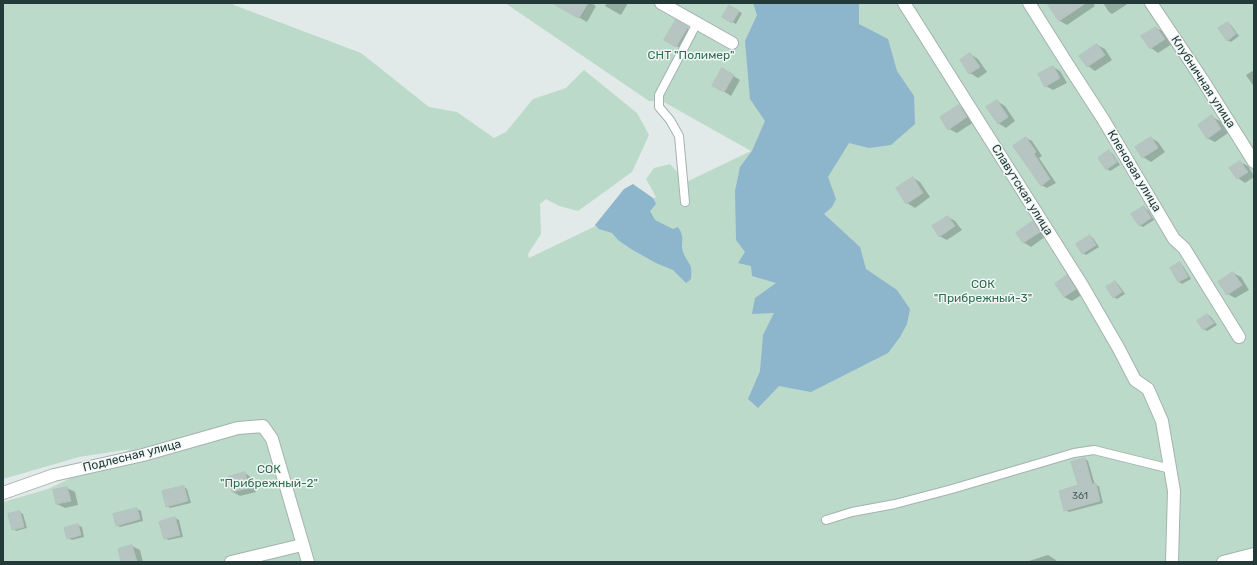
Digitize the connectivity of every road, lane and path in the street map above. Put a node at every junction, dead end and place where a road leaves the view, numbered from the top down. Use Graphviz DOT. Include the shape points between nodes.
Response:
graph roads {
  1 [pos="661,3"];
  2 [pos="904,3"];
  3 [pos="1029,3"];
  4 [pos="1151,3"];
  5 [pos="697,23"];
  6 [pos="732,43"];
  7 [pos="1254,162"];
  8 [pos="685,202"];
  9 [pos="1239,337"];
  10 [pos="1171,469"];
  11 [pos="3,493"];
  12 [pos="826,520"];
  13 [pos="302,546"];
  14 [pos="1254,554"];
  15 [pos="231,562"];
  16 [pos="308,562"];
  17 [pos="1172,562"];
  18 [pos="1223,562"];
  1 -- 5 [label="street"];
  2 -- 10 [label="street, Славутская улица" via="1082,285 1135,380 1148,389 1162,421"];
  3 -- 9 [label="street, Кленовая улица" via="1103,119 1174,239 1184,248"];
  4 -- 7 [label="street, Клубничная улица"];
  5 -- 6 [label="street"];
  5 -- 8 [label="lane" via="659,95 659,107 679,136"];
  10 -- 12 [label="lane" via="1094,450 1074,453 945,491"];
  10 -- 17 [label="street" via="1174,491"];
  11 -- 13 [label="street, Подлесная улица" via="54,475 143,455 238,428 263,426 272,439"];
  13 -- 15 [label="street"];
  13 -- 16 [label="street"];
  14 -- 18 [label="street"];
}
